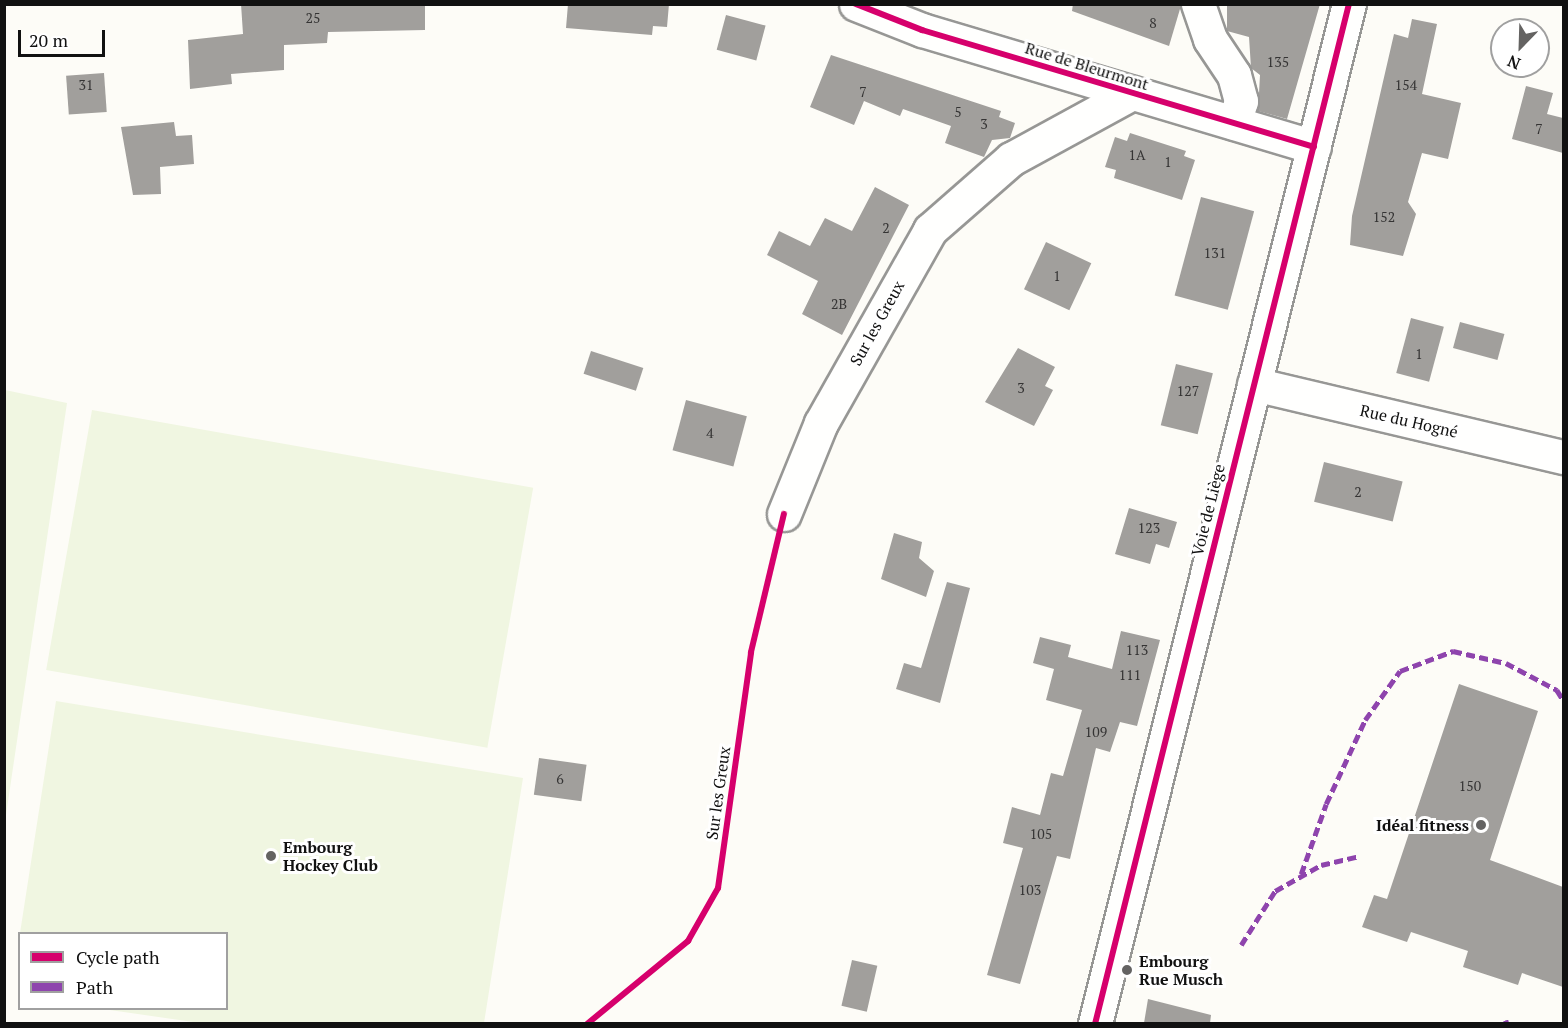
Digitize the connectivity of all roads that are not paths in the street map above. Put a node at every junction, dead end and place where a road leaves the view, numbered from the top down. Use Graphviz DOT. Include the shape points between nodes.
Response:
graph roads {
  1 [pos="856,4"];
  2 [pos="1198,4"];
  3 [pos="1349,4"];
  4 [pos="1132,93"];
  5 [pos="1234,123"];
  6 [pos="1314,147"];
  7 [pos="1254,384"];
  8 [pos="1563,457"];
  9 [pos="784,514"];
  10 [pos="1095,1023"];
  1 -- 4 [label="street, Rue de Bleurmont" via="922,30"];
  2 -- 5 [label="street" via="1210,39 1234,75 1240,101"];
  3 -- 6 [label="street, Voie de Liège"];
  4 -- 5 [label="street, Rue de Bleurmont"];
  4 -- 9 [label="street, Sur les Greux" via="1011,159 930,230 821,423"];
  5 -- 6 [label="street, Rue de Bleurmont"];
  6 -- 7 [label="street, Voie de Liège"];
  7 -- 8 [label="street, Rue du Hogné"];
  7 -- 10 [label="street, Voie de Liège"];
}
